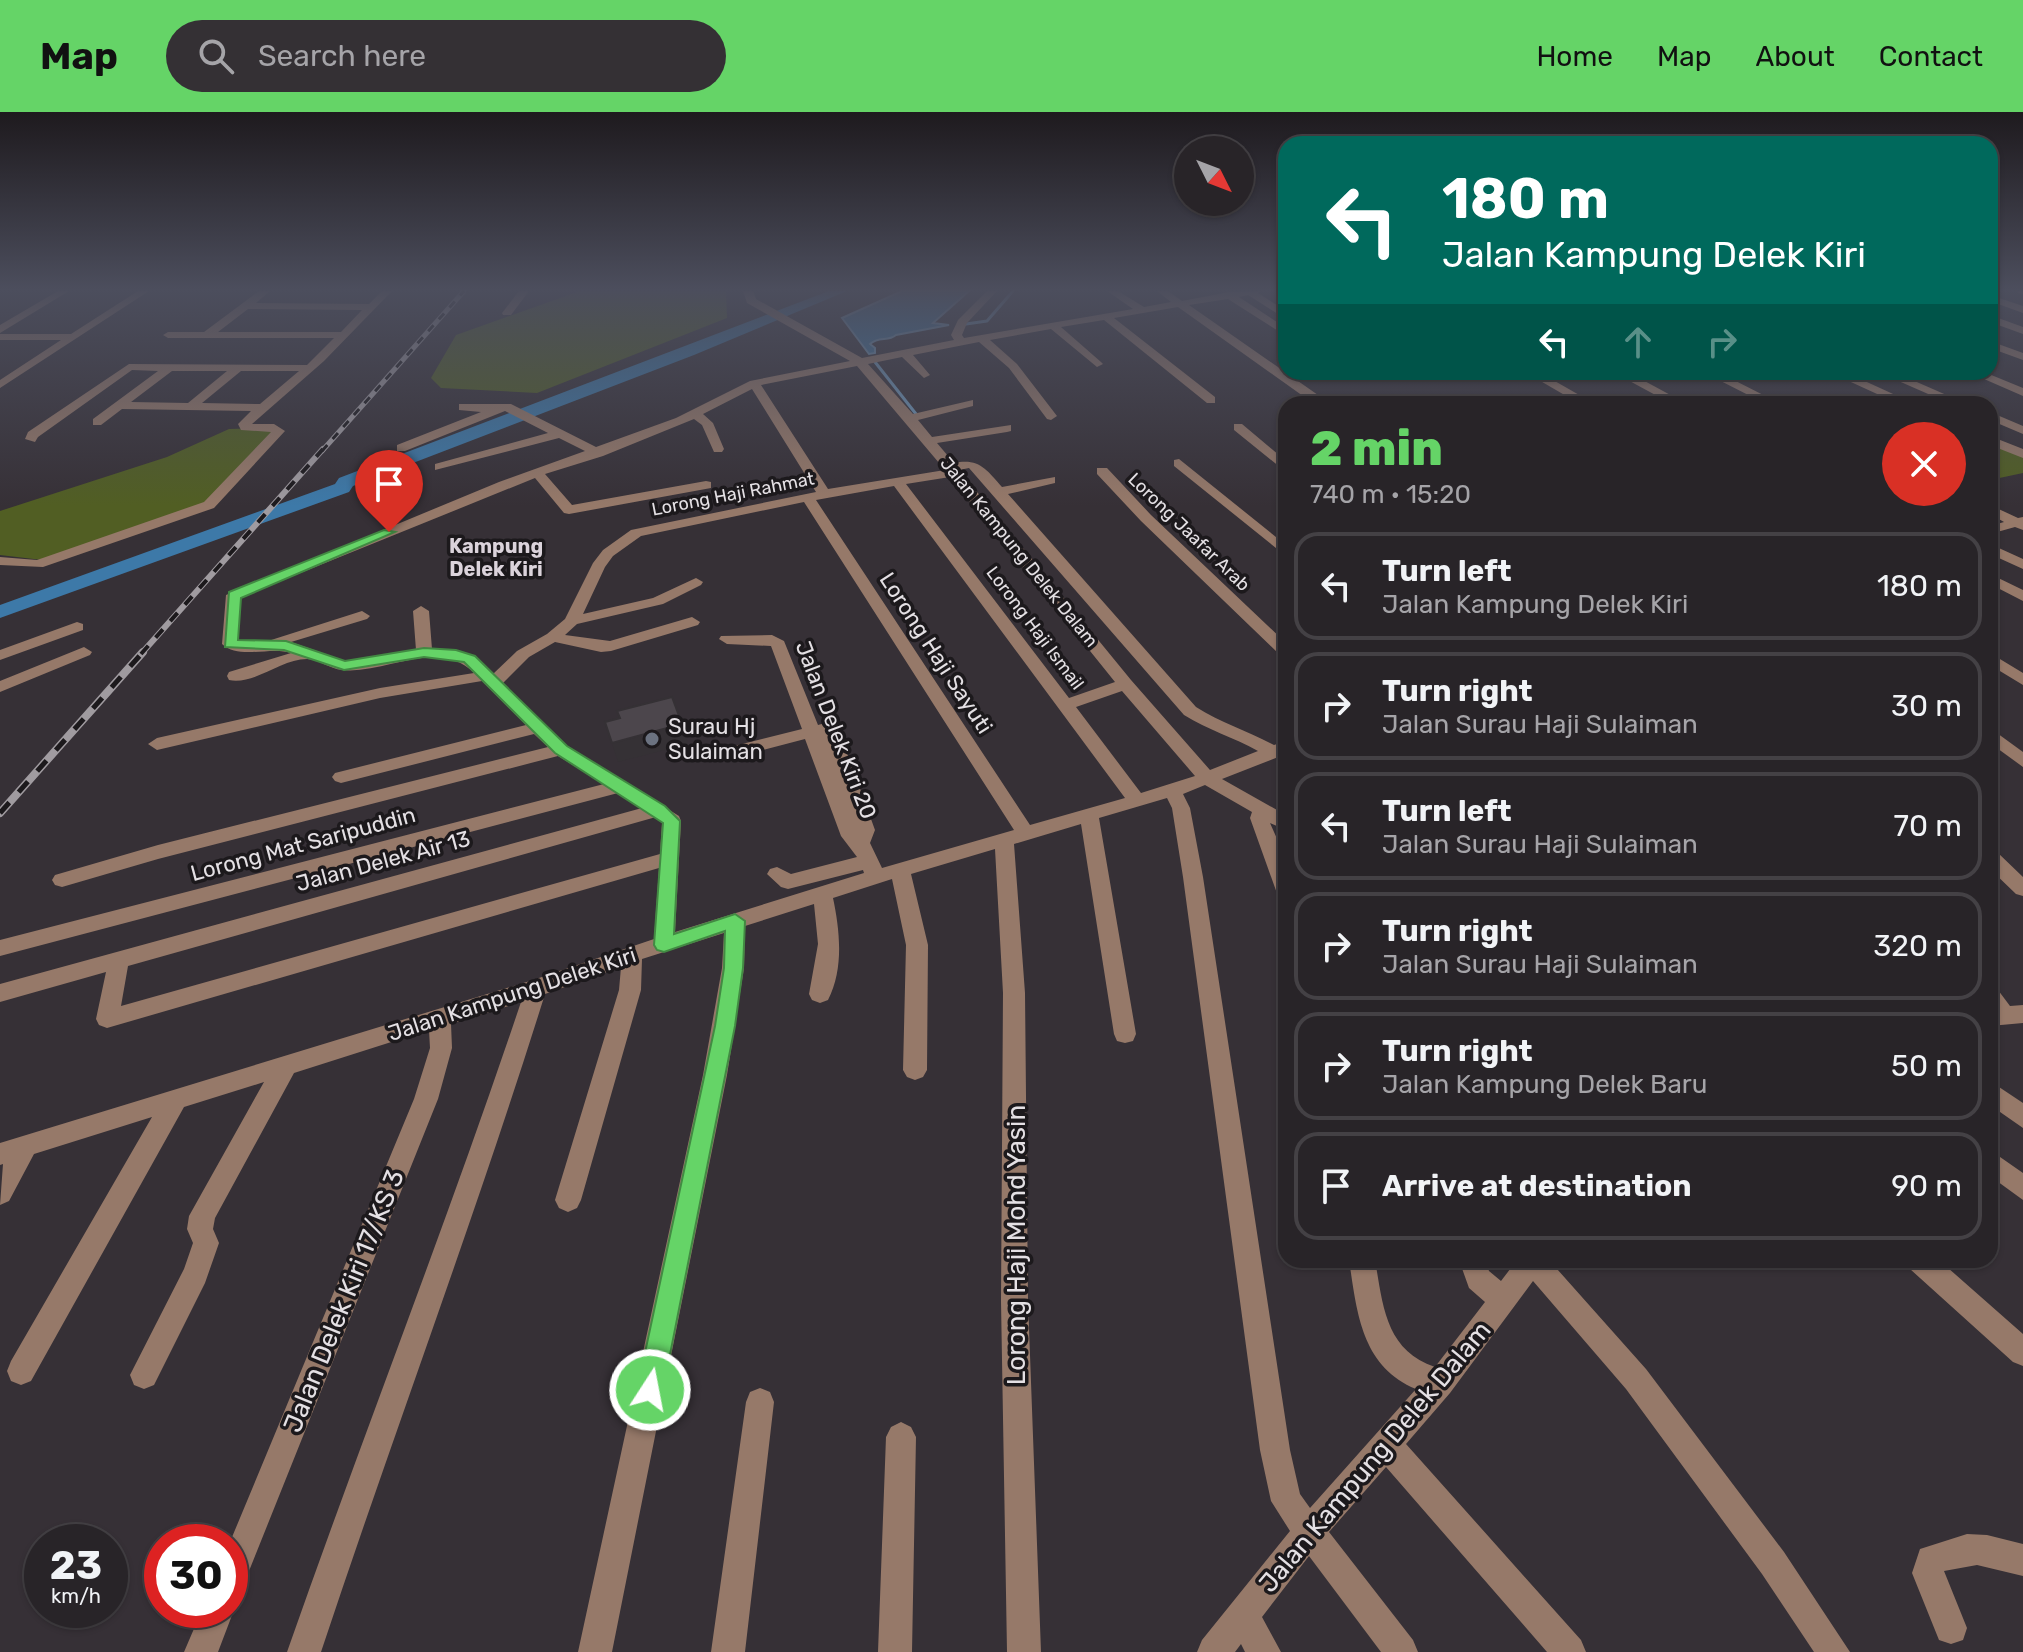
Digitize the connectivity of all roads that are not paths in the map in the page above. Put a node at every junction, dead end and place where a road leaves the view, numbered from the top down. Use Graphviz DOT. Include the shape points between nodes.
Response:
graph roads {
  1 [pos="34,363"];
  2 [pos="312,363"];
  3 [pos="850,363"];
  4 [pos="861,363"];
  5 [pos="914,363"];
  6 [pos="1009,363"];
  7 [pos="1164,363"];
  8 [pos="170,367"];
  9 [pos="238,368"];
  10 [pos="307,368"];
  11 [pos="924,375"];
  12 [pos="1289,380"];
  13 [pos="1546,380"];
  14 [pos="1634,380"];
  15 [pos="1726,380"];
  16 [pos="1854,380"];
  17 [pos="1903,380"];
  18 [pos="1994,380"];
  19 [pos="754,383"];
  20 [pos="0,385"];
  21 [pos="1466,388"];
  22 [pos="2023,392"];
  23 [pos="1311,396"];
  24 [pos="1479,396"];
  25 [pos="1574,396"];
  26 [pos="1666,396"];
  27 [pos="1758,396"];
  28 [pos="1890,396"];
  29 [pos="1942,396"];
  30 [pos="1211,400"];
  31 [pos="969,403"];
  32 [pos="119,405"];
  33 [pos="190,407"];
  34 [pos="463,407"];
  35 [pos="261,408"];
  36 [pos="492,410"];
  37 [pos="695,414"];
  38 [pos="920,416"];
  39 [pos="1051,416"];
  40 [pos="1998,419"];
  41 [pos="97,422"];
  42 [pos="1238,427"];
  43 [pos="1007,428"];
  44 [pos="2023,430"];
  45 [pos="560,434"];
  46 [pos="31,439"];
  47 [pos="929,441"];
  48 [pos="1998,443"];
  49 [pos="401,448"];
  50 [pos="718,449"];
  51 [pos="598,453"];
  52 [pos="2023,454"];
  53 [pos="1278,461"];
  54 [pos="1179,463"];
  55 [pos="440,467"];
  56 [pos="955,468"];
  57 [pos="1102,471"];
  58 [pos="538,474"];
  59 [pos="1050,480"];
  60 [pos="897,481"];
  61 [pos="706,485"];
  62 [pos="999,492"];
  63 [pos="816,496"];
  64 [pos="1998,513"];
  65 [pos="2021,523"];
  66 [pos="1998,528"];
  67 [pos="1278,545"];
  68 [pos="1998,552"];
  69 [pos="0,561"];
  70 [pos="2023,565"];
  71 [pos="696,582"];
  72 [pos="1998,582"];
  73 [pos="2023,596"];
  74 [pos="421,611"];
  75 [pos="362,616"];
  76 [pos="572,621"];
  77 [pos="692,622"];
  78 [pos="77,627"];
  79 [pos="553,637"];
  80 [pos="727,639"];
  81 [pos="1278,644"];
  82 [pos="267,645"];
  83 [pos="84,652"];
  84 [pos="308,653"];
  85 [pos="424,653"];
  86 [pos="0,655"];
  87 [pos="1998,663"];
  88 [pos="235,676"];
  89 [pos="488,680"];
  90 [pos="2023,680"];
  91 [pos="1125,684"];
  92 [pos="0,687"];
  93 [pos="1068,704"];
  94 [pos="539,727"];
  95 [pos="820,730"];
  96 [pos="1998,741"];
  97 [pos="157,744"];
  98 [pos="1278,749"];
  99 [pos="1278,749"];
  100 [pos="561,750"];
  101 [pos="740,750"];
  102 [pos="2023,761"];
  103 [pos="341,777"];
  104 [pos="1208,779"];
  105 [pos="618,787"];
  106 [pos="1173,791"];
  107 [pos="1137,801"];
  108 [pos="1262,809"];
  109 [pos="659,810"];
  110 [pos="1089,815"];
  111 [pos="1278,818"];
  112 [pos="1014,836"];
  113 [pos="867,853"];
  114 [pos="671,858"];
  115 [pos="1278,863"];
  116 [pos="1998,865"];
  117 [pos="900,870"];
  118 [pos="777,874"];
  119 [pos="62,880"];
  120 [pos="2023,889"];
  121 [pos="822,895"];
  122 [pos="735,921"];
  123 [pos="664,945"];
  124 [pos="0,948"];
  125 [pos="632,954"];
  126 [pos="119,959"];
  127 [pos="536,988"];
  128 [pos="0,993"];
  129 [pos="820,994"];
  130 [pos="440,1033"];
  131 [pos="1125,1034"];
  132 [pos="285,1067"];
  133 [pos="915,1070"];
  134 [pos="1998,1097"];
  135 [pos="176,1100"];
  136 [pos="2023,1117"];
  137 [pos="26,1146"];
  138 [pos="0,1154"];
  139 [pos="1998,1168"];
  140 [pos="2023,1188"];
  141 [pos="0,1193"];
  142 [pos="568,1200"];
  143 [pos="1364,1268"];
  144 [pos="1475,1268"];
  145 [pos="1527,1268"];
  146 [pos="1540,1268"];
  147 [pos="1928,1268"];
  148 [pos="1504,1300"];
  149 [pos="2023,1352"];
  150 [pos="21,1371"];
  151 [pos="144,1375"];
  152 [pos="1440,1383"];
  153 [pos="760,1402"];
  154 [pos="901,1437"];
  155 [pos="1388,1446"];
  156 [pos="1310,1531"];
  157 [pos="248,1536"];
  158 [pos="2023,1560"];
  159 [pos="1243,1617"];
  160 [pos="211,1628"];
  161 [pos="1951,1628"];
  162 [pos="201,1652"];
  163 [pos="304,1652"];
  164 [pos="595,1652"];
  165 [pos="728,1652"];
  166 [pos="895,1652"];
  167 [pos="1024,1652"];
  168 [pos="1214,1652"];
  169 [pos="1264,1652"];
  170 [pos="1401,1652"];
  171 [pos="1569,1652"];
  172 [pos="1833,1652"];
  1 -- 20 [label="street"];
  2 -- 10 [label="street"];
  3 -- 19 [label="street"];
  4 -- 38 [label="street, Jalan Kampung Delek Dalam"];
  5 -- 11 [label="street"];
  6 -- 39 [label="street"];
  7 -- 30 [label="street"];
  8 -- 9 [label="street"];
  8 -- 32 [label="street"];
  8 -- 46 [label="street" via="124,369"];
  9 -- 10 [label="street"];
  9 -- 33 [label="street"];
  10 -- 35 [label="street"];
  12 -- 23 [label="street"];
  13 -- 25 [label="street"];
  14 -- 26 [label="street"];
  15 -- 27 [label="street"];
  16 -- 28 [label="street"];
  17 -- 29 [label="street"];
  18 -- 22 [label="street"];
  19 -- 37 [label="street"];
  19 -- 63 [label="street, Lorong Haji Sayuti"];
  21 -- 24 [label="street"];
  31 -- 38 [label="street"];
  32 -- 33 [label="street"];
  32 -- 41 [label="street"];
  33 -- 35 [label="street"];
  34 -- 36 [label="street"];
  35 -- 69 [label="street" via="245,427 278,429 274,438 209,505 38,564"];
  36 -- 45 [label="street" via="515,409"];
  36 -- 49 [label="street"];
  37 -- 50 [label="street" via="707,423"];
  37 -- 51 [label="street"];
  38 -- 47 [label="street, Jalan Kampung Delek Dalam"];
  40 -- 44 [label="street"];
  42 -- 53 [label="street"];
  43 -- 47 [label="street"];
  45 -- 51 [label="street"];
  45 -- 55 [label="street"];
  47 -- 56 [label="street, Jalan Kampung Delek Dalam"];
  48 -- 52 [label="street"];
  51 -- 58 [label="street"];
  54 -- 67 [label="street"];
  56 -- 60 [label="street, Lorong Haji Rahmat"];
  56 -- 62 [label="street" via="978,467"];
  56 -- 91 [label="street, Jalan Kampung Delek Dalam"];
  57 -- 81 [label="street, Lorong Jaafar Arab"];
  58 -- 61 [label="street" via="569,510"];
  58 -- 82 [label="street" via="234,595 230,644"];
  59 -- 62 [label="street"];
  60 -- 63 [label="street, Lorong Haji Rahmat"];
  60 -- 93 [label="street, Lorong Haji Ismail"];
  62 -- 98 [label="street" via="1190,711 1213,726"];
  63 -- 76 [label="street, Lorong Haji Rahmat" via="645,530 624,539 598,566"];
  63 -- 112 [label="street, Lorong Haji Sayuti"];
  64 -- 65 [label="street"];
  65 -- 66 [label="street"];
  68 -- 70 [label="street"];
  71 -- 76 [label="street" via="658,601"];
  72 -- 73 [label="street"];
  74 -- 85 [label="street"];
  75 -- 82 [label="street"];
  76 -- 79 [label="street, Lorong Haji Rahmat"];
  77 -- 79 [label="street" via="611,646"];
  78 -- 86 [label="street"];
  79 -- 89 [label="street, Lorong Haji Rahmat"];
  80 -- 95 [label="street, Jalan Delek Kiri 20" via="778,644"];
  82 -- 84 [label="street"];
  83 -- 92 [label="street"];
  84 -- 85 [label="street" via="344,666"];
  84 -- 88 [label="street"];
  85 -- 89 [label="street" via="469,659"];
  87 -- 90 [label="street"];
  89 -- 94 [label="street"];
  89 -- 97 [label="street" via="380,693"];
  91 -- 93 [label="street"];
  91 -- 104 [label="street, Jalan Kampung Delek Dalam"];
  93 -- 107 [label="street, Lorong Haji Ismail"];
  94 -- 100 [label="street"];
  94 -- 103 [label="street"];
  95 -- 101 [label="street"];
  95 -- 113 [label="street, Jalan Delek Kiri 20"];
  96 -- 102 [label="street"];
  99 -- 104 [label="street, Jalan Kampung Delek Kiri"];
  100 -- 105 [label="street"];
  100 -- 119 [label="street"];
  104 -- 106 [label="street, Jalan Kampung Delek Kiri"];
  104 -- 108 [label="street, Jalan Kampung Delek Dalam"];
  105 -- 109 [label="street"];
  105 -- 124 [label="street, Lorong Mat Saripuddin"];
  106 -- 107 [label="street, Jalan Kampung Delek Kiri"];
  106 -- 156 [label="street" via="1181,808 1204,946 1275,1450 1286,1501"];
  107 -- 110 [label="street, Jalan Kampung Delek Kiri"];
  108 -- 111 [label="street, Jalan Kampung Delek Dalam"];
  108 -- 115 [label="street" via="1259,818"];
  109 -- 114 [label="street" via="672,821"];
  109 -- 126 [label="street, Jalan Delek Air 13"];
  110 -- 112 [label="street, Jalan Kampung Delek Kiri"];
  110 -- 131 [label="street"];
  112 -- 117 [label="street, Jalan Kampung Delek Kiri"];
  112 -- 167 [label="street, Lorong Haji Mohd Yasin" via="1015,1341"];
  113 -- 117 [label="street, Jalan Kampung Delek Kiri"];
  113 -- 118 [label="street" via="788,882"];
  113 -- 121 [label="street, Jalan Kampung Delek Kiri"];
  114 -- 123 [label="street"];
  114 -- 126 [label="street" via="107,1019"];
  116 -- 120 [label="street"];
  117 -- 133 [label="street" via="917,945"];
  121 -- 122 [label="street, Jalan Kampung Delek Kiri"];
  121 -- 129 [label="street" via="831,960"];
  122 -- 123 [label="street, Jalan Kampung Delek Kiri"];
  122 -- 164 [label="street" via="733,968 715,1075"];
  123 -- 125 [label="street, Jalan Kampung Delek Kiri"];
  125 -- 127 [label="street, Jalan Kampung Delek Kiri"];
  125 -- 142 [label="street" via="630,990"];
  126 -- 128 [label="street, Jalan Delek Air 13"];
  127 -- 130 [label="street, Jalan Kampung Delek Kiri"];
  127 -- 163 [label="street"];
  130 -- 132 [label="street, Jalan Kampung Delek Kiri"];
  130 -- 157 [label="street, Jalan Delek Kiri 17/KS 3" via="426,1099"];
  132 -- 135 [label="street, Jalan Kampung Delek Kiri"];
  132 -- 151 [label="street" via="202,1216 206,1243 196,1274"];
  134 -- 136 [label="street"];
  135 -- 137 [label="street, Jalan Kampung Delek Kiri"];
  135 -- 150 [label="street"];
  137 -- 138 [label="street, Jalan Kampung Delek Kiri"];
  137 -- 141 [label="street"];
  139 -- 140 [label="street"];
  143 -- 152 [label="street" via="1378,1342 1398,1367"];
  144 -- 148 [label="street" via="1478,1279"];
  145 -- 148 [label="street, Jalan Kampung Delek Dalam"];
  146 -- 172 [label="street" via="1636,1379"];
  147 -- 149 [label="street"];
  148 -- 152 [label="street, Jalan Kampung Delek Dalam"];
  152 -- 155 [label="street, Jalan Kampung Delek Dalam"];
  153 -- 165 [label="street"];
  154 -- 166 [label="street"];
  155 -- 156 [label="street, Jalan Kampung Delek Dalam"];
  155 -- 171 [label="street"];
  156 -- 159 [label="street, Jalan Kampung Delek Dalam"];
  156 -- 170 [label="street"];
  158 -- 161 [label="street" via="1978,1547 1931,1560 1928,1573"];
  159 -- 168 [label="street, Jalan Kampung Delek Dalam"];
  159 -- 169 [label="street"];
  160 -- 162 [label="street"];
}
